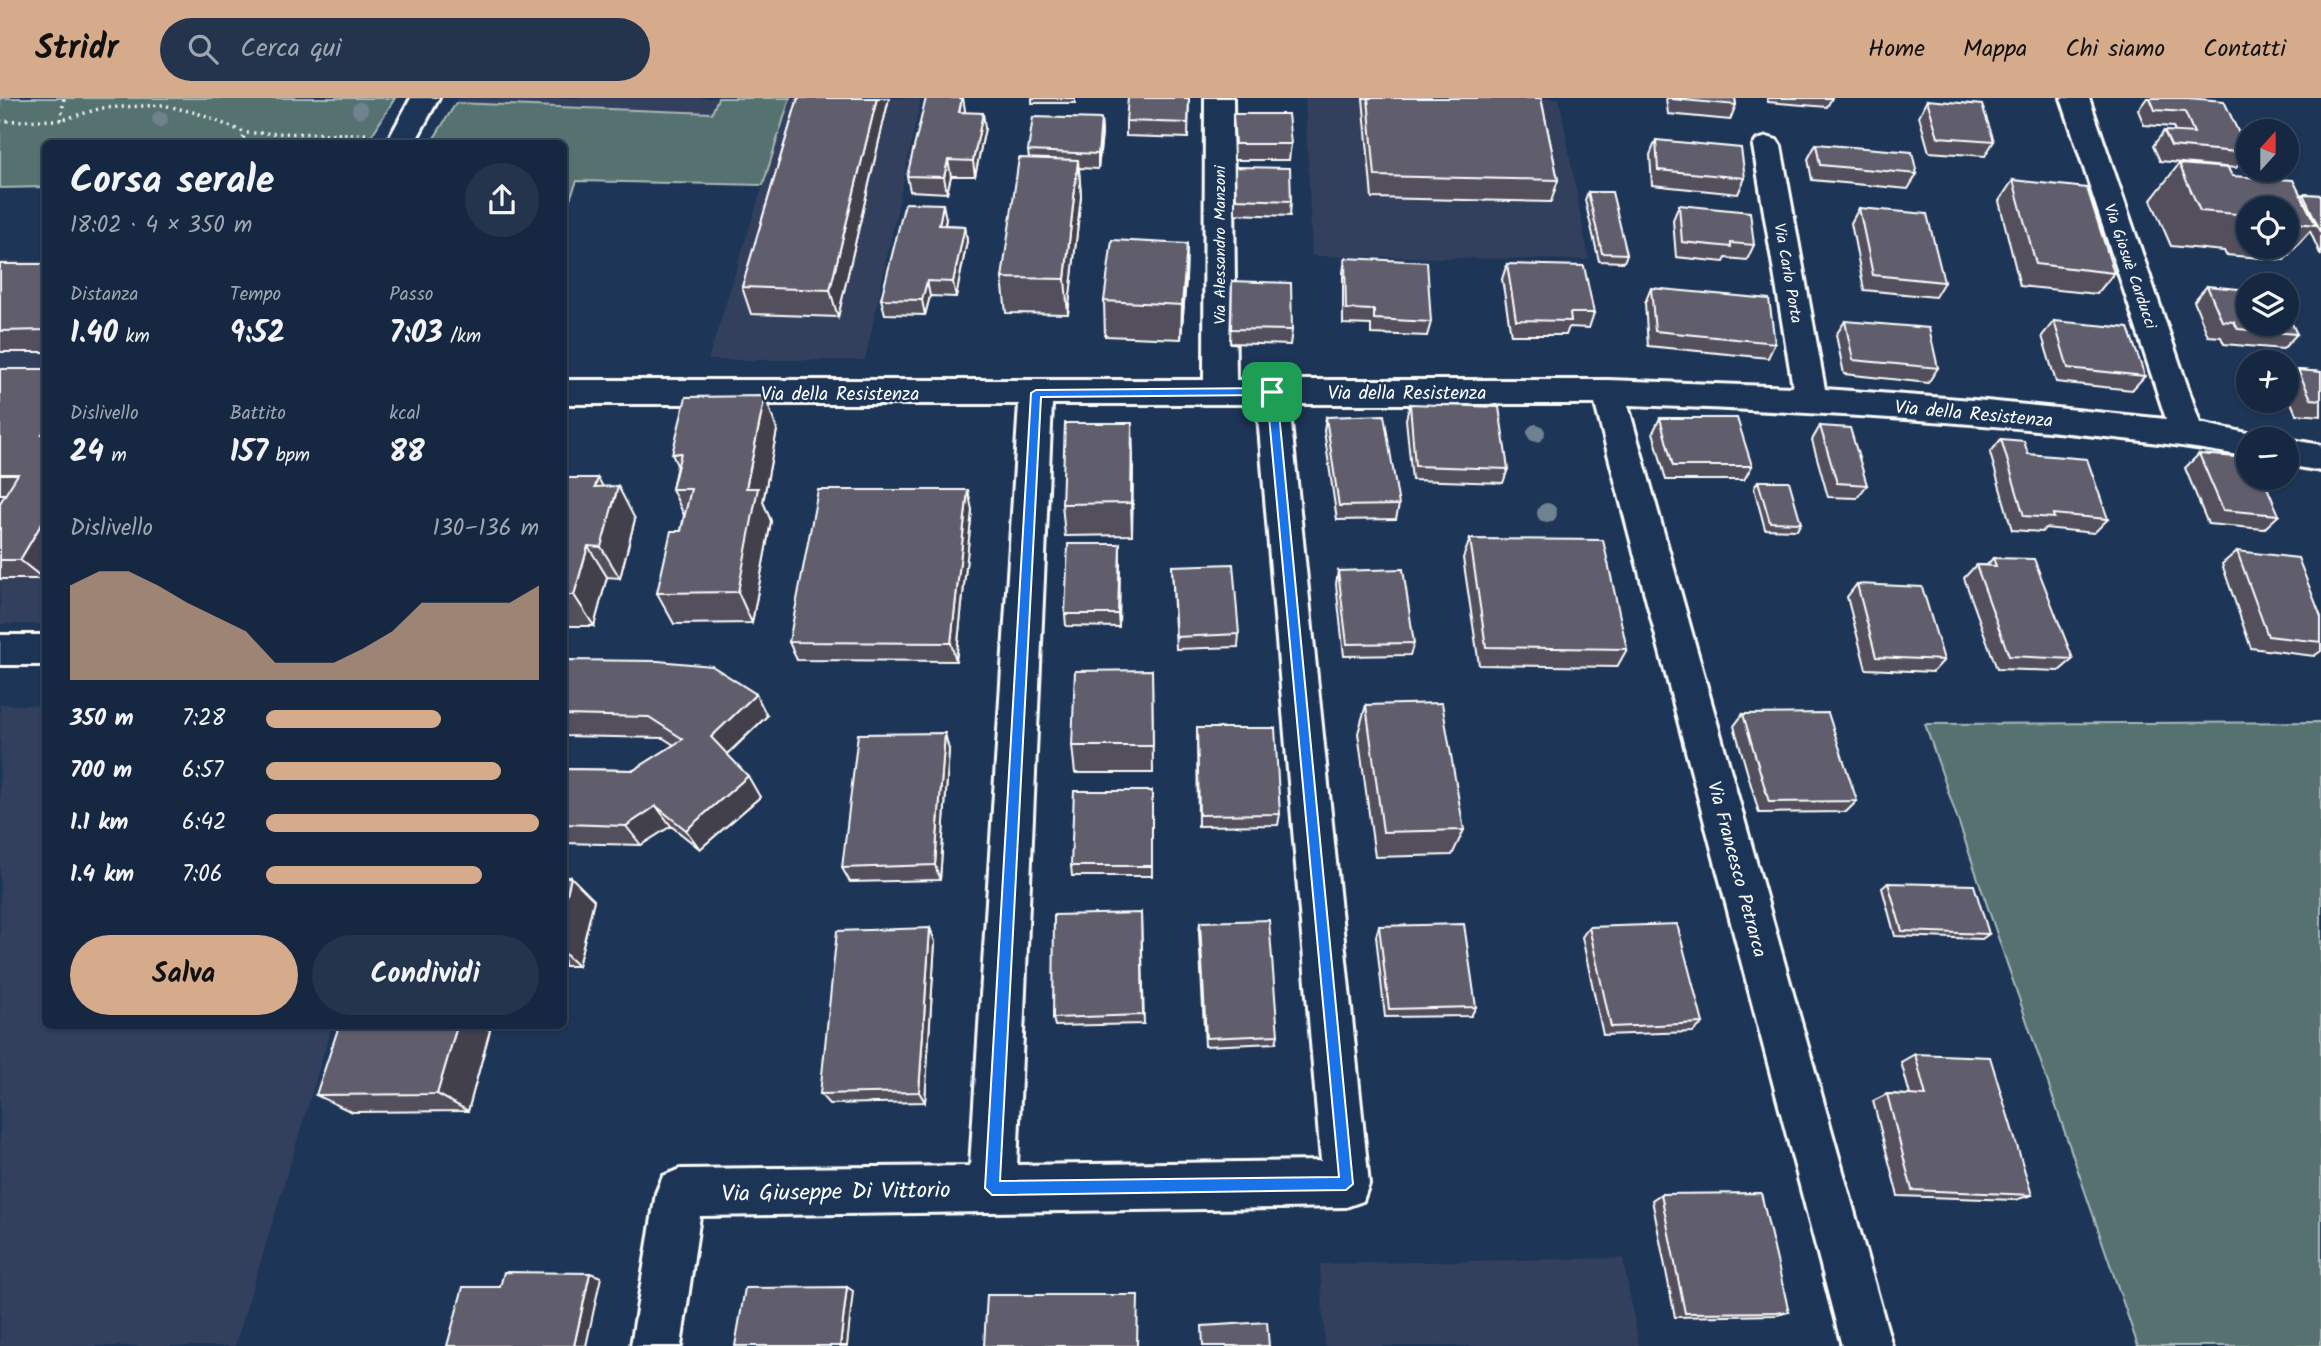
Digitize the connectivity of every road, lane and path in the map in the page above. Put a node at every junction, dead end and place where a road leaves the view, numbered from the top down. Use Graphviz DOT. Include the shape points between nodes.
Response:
graph roads {
  1 [pos="64,98"];
  2 [pos="425,98"];
  3 [pos="1219,98"];
  4 [pos="2075,98"];
  5 [pos="61,120"];
  6 [pos="0,121"];
  7 [pos="246,133"];
  8 [pos="242,140"];
  9 [pos="402,140"];
  10 [pos="1767,146"];
  11 [pos="567,392"];
  12 [pos="1220,392"];
  13 [pos="1272,392"];
  14 [pos="1608,392"];
  15 [pos="1036,393"];
  16 [pos="1811,400"];
  17 [pos="2187,433"];
  18 [pos="2236,442"];
  19 [pos="2299,454"];
  20 [pos="2321,458"];
  21 [pos="0,650"];
  22 [pos="42,650"];
  23 [pos="992,1188"];
  24 [pos="656,1346"];
  25 [pos="1867,1346"];
  1 -- 5 [label="path"];
  2 -- 9 [label="street"];
  3 -- 12 [label="street, Via Alessandro Manzoni"];
  4 -- 17 [label="street, Via Giosuè Carducci"];
  5 -- 6 [label="path"];
  5 -- 7 [label="path" via="113,107 163,105"];
  7 -- 8 [label="path"];
  7 -- 9 [label="path"];
  10 -- 16 [label="street, Via Carlo Porta"];
  11 -- 15 [label="street, Via della Resistenza"];
  12 -- 13 [label="street, Via della Resistenza"];
  12 -- 15 [label="street, Via della Resistenza"];
  13 -- 14 [label="street, Via della Resistenza"];
  13 -- 23 [label="street, Via Giuseppe Di Vittorio" via="1346,1184"];
  14 -- 16 [label="street, Via della Resistenza"];
  14 -- 25 [label="street, Via Francesco Petrarca"];
  15 -- 23 [label="street"];
  16 -- 17 [label="street, Via della Resistenza"];
  17 -- 18 [label="street, Via della Resistenza"];
  19 -- 20 [label="street"];
  21 -- 22 [label="street"];
  23 -- 24 [label="street, Via Giuseppe Di Vittorio" via="680,1193"];
}
